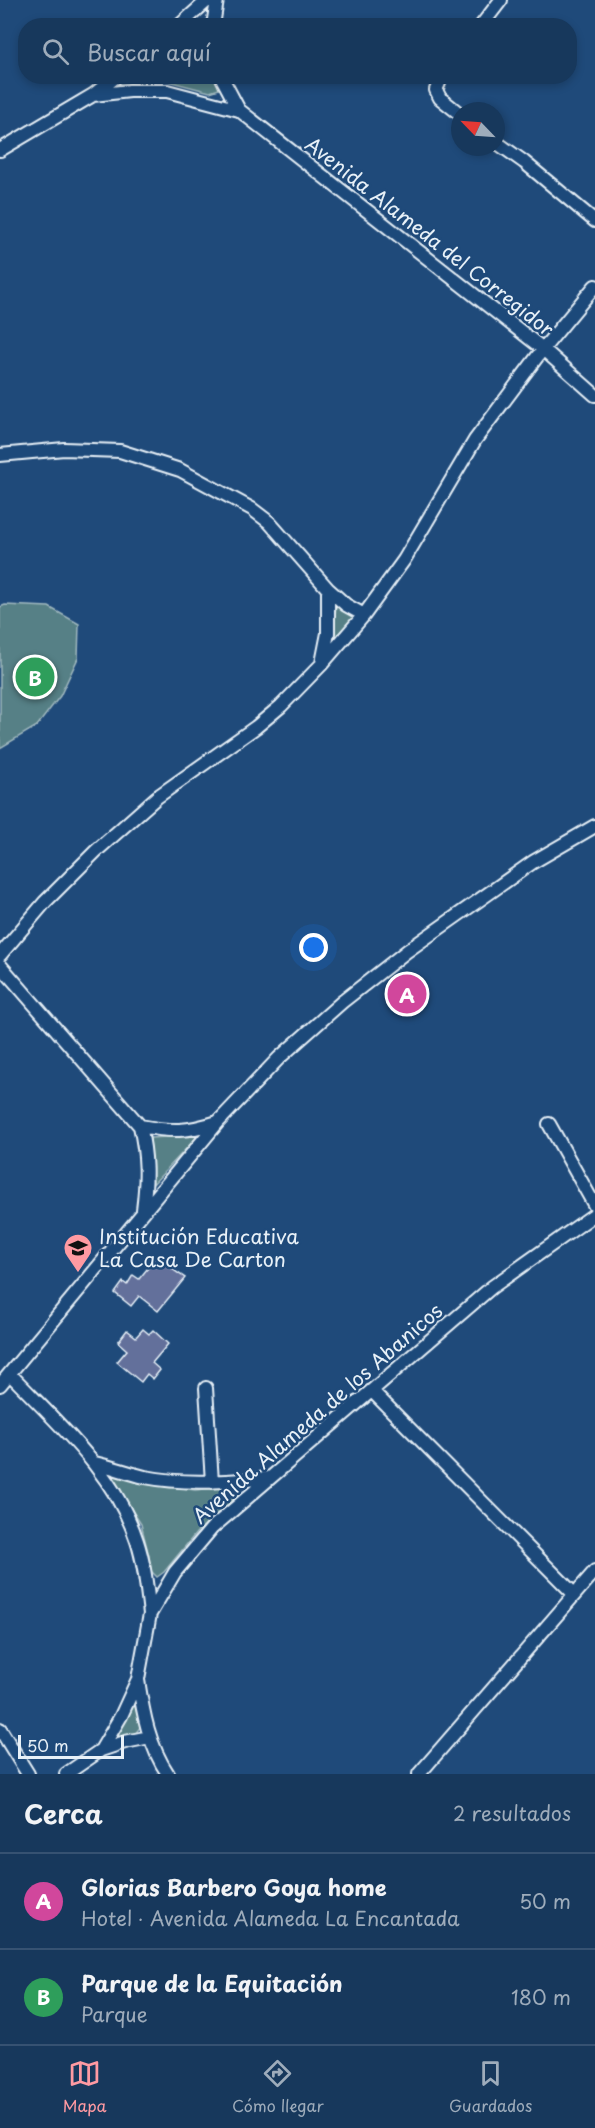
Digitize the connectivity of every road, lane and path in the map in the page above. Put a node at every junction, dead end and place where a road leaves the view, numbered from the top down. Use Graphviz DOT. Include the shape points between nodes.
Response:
graph roads {
  1 [pos="208,0"];
  2 [pos="217,0"];
  3 [pos="501,0"];
  4 [pos="188,18"];
  5 [pos="214,18"];
  6 [pos="488,18"];
  7 [pos="107,84"];
  8 [pos="225,84"];
  9 [pos="439,84"];
  10 [pos="93,95"];
  11 [pos="451,107"];
  12 [pos="239,110"];
  13 [pos="505,148"];
  14 [pos="0,150"];
  15 [pos="595,221"];
  16 [pos="595,286"];
  17 [pos="543,349"];
  18 [pos="595,394"];
  19 [pos="0,455"];
  20 [pos="328,589"];
  21 [pos="364,615"];
  22 [pos="321,665"];
  23 [pos="595,826"];
  24 [pos="0,955"];
  25 [pos="0,965"];
  26 [pos="219,1121"];
  27 [pos="549,1124"];
  28 [pos="140,1125"];
  29 [pos="595,1206"];
  30 [pos="143,1211"];
  31 [pos="595,1214"];
  32 [pos="11,1375"];
  33 [pos="0,1385"];
  34 [pos="206,1388"];
  35 [pos="372,1391"];
  36 [pos="95,1463"];
  37 [pos="270,1478"];
  38 [pos="212,1482"];
  39 [pos="595,1571"];
  40 [pos="574,1594"];
  41 [pos="150,1614"];
  42 [pos="138,1679"];
  43 [pos="0,1729"];
  44 [pos="150,1737"];
  45 [pos="101,1750"];
  46 [pos="28,1774"];
  47 [pos="66,1774"];
  48 [pos="168,1774"];
  49 [pos="419,1774"];
  1 -- 4 [label="street"];
  2 -- 5 [label="street"];
  3 -- 6 [label="street"];
  7 -- 10 [label="street"];
  8 -- 12 [label="street, Avenida Alameda del Corregidor"];
  9 -- 11 [label="street" via="436,90 440,98"];
  10 -- 12 [label="street, Avenida Alameda del Corregidor" via="167,91"];
  10 -- 14 [label="street"];
  12 -- 17 [label="street, Avenida Alameda del Corregidor"];
  13 -- 15 [label="street"];
  16 -- 17 [label="street"];
  17 -- 18 [label="street, Avenida Alameda del Corregidor"];
  17 -- 21 [label="street" via="475,440 404,560"];
  19 -- 20 [label="street" via="64,449 120,451 180,470 269,522"];
  20 -- 21 [label="street"];
  20 -- 22 [label="street" via="328,633"];
  21 -- 22 [label="street"];
  22 -- 24 [label="street" via="256,728 158,797 96,850"];
  23 -- 26 [label="street" via="533,862 407,951 279,1058"];
  25 -- 28 [label="street"];
  26 -- 28 [label="street" via="192,1130 168,1131"];
  26 -- 30 [label="street"];
  27 -- 29 [label="street"];
  28 -- 30 [label="street" via="147,1179"];
  30 -- 32 [label="street"];
  31 -- 35 [label="street, Avenida Alameda de los Abanicos" via="492,1287"];
  32 -- 33 [label="street"];
  32 -- 36 [label="street"];
  34 -- 38 [label="street"];
  35 -- 37 [label="street, Avenida Alameda de los Abanicos"];
  35 -- 40 [label="street"];
  36 -- 38 [label="street" via="145,1477"];
  36 -- 41 [label="street" via="137,1540"];
  37 -- 38 [label="street"];
  37 -- 41 [label="street, Avenida Alameda de los Abanicos" via="212,1528 175,1572"];
  39 -- 40 [label="street"];
  40 -- 49 [label="street"];
  41 -- 42 [label="street, Avenida Alameda de los Abanicos"];
  42 -- 44 [label="street"];
  42 -- 45 [label="street, Avenida Alameda de los Abanicos"];
  43 -- 46 [label="street"];
  44 -- 45 [label="street"];
  44 -- 48 [label="street"];
  45 -- 47 [label="street, Avenida Alameda de los Abanicos"];
}
